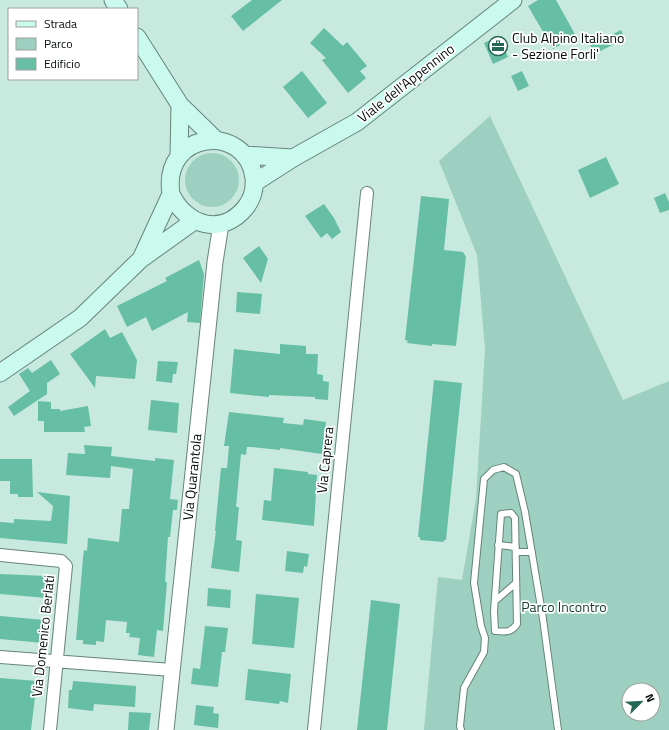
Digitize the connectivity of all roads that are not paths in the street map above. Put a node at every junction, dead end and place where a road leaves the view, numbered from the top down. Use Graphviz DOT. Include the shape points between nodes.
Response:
graph roads {
  1 [pos="514,0"];
  2 [pos="138,39"];
  3 [pos="180,105"];
  4 [pos="216,140"];
  5 [pos="244,155"];
  6 [pos="179,156"];
  7 [pos="293,158"];
  8 [pos="254,183"];
  9 [pos="367,193"];
  10 [pos="171,194"];
  11 [pos="194,221"];
  12 [pos="221,224"];
  13 [pos="141,259"];
  14 [pos="0,373"];
  15 [pos="498,545"];
  16 [pos="516,549"];
  17 [pos="532,552"];
  18 [pos="0,555"];
  19 [pos="516,582"];
  20 [pos="495,601"];
  21 [pos="0,657"];
  22 [pos="55,662"];
  23 [pos="172,670"];
  24 [pos="50,730"];
  25 [pos="166,730"];
  26 [pos="314,730"];
  27 [pos="461,730"];
  28 [pos="558,730"];
  1 -- 7 [label="main road, Viale dell'Appennino" via="356,122"];
  2 -- 3 [label="main road"];
  3 -- 4 [label="main road"];
  3 -- 6 [label="main road"];
  4 -- 5 [label="main road" via="236,148"];
  4 -- 6 [label="main road" via="202,141 190,146"];
  5 -- 7 [label="main road"];
  5 -- 8 [label="main road" via="253,173"];
  6 -- 10 [label="main road" via="170,174"];
  7 -- 8 [label="main road, Viale dell'Appennino"];
  8 -- 12 [label="main road" via="250,199 241,213"];
  9 -- 26 [label="street, Via Caprera"];
  10 -- 11 [label="main road" via="176,205"];
  10 -- 13 [label="main road"];
  11 -- 12 [label="main road"];
  11 -- 13 [label="main road"];
  12 -- 23 [label="street, Via Quarantola"];
  13 -- 14 [label="main road" via="80,318"];
  15 -- 16 [label="lane"];
  15 -- 16 [label="lane" via="501,514 511,513 515,518"];
  15 -- 20 [label="lane"];
  16 -- 17 [label="lane"];
  16 -- 19 [label="lane"];
  17 -- 27 [label="lane" via="516,474 504,467 493,470 484,479 474,584 485,638 484,652 464,688"];
  17 -- 28 [label="lane"];
  18 -- 22 [label="street, Via Domenico Berlati" via="61,561 66,566"];
  19 -- 20 [label="lane"];
  19 -- 20 [label="lane" via="517,624 513,630 496,631"];
  21 -- 22 [label="street"];
  22 -- 23 [label="street"];
  22 -- 24 [label="street, Via Domenico Berlati"];
  23 -- 25 [label="street, Via Quarantola"];
}
